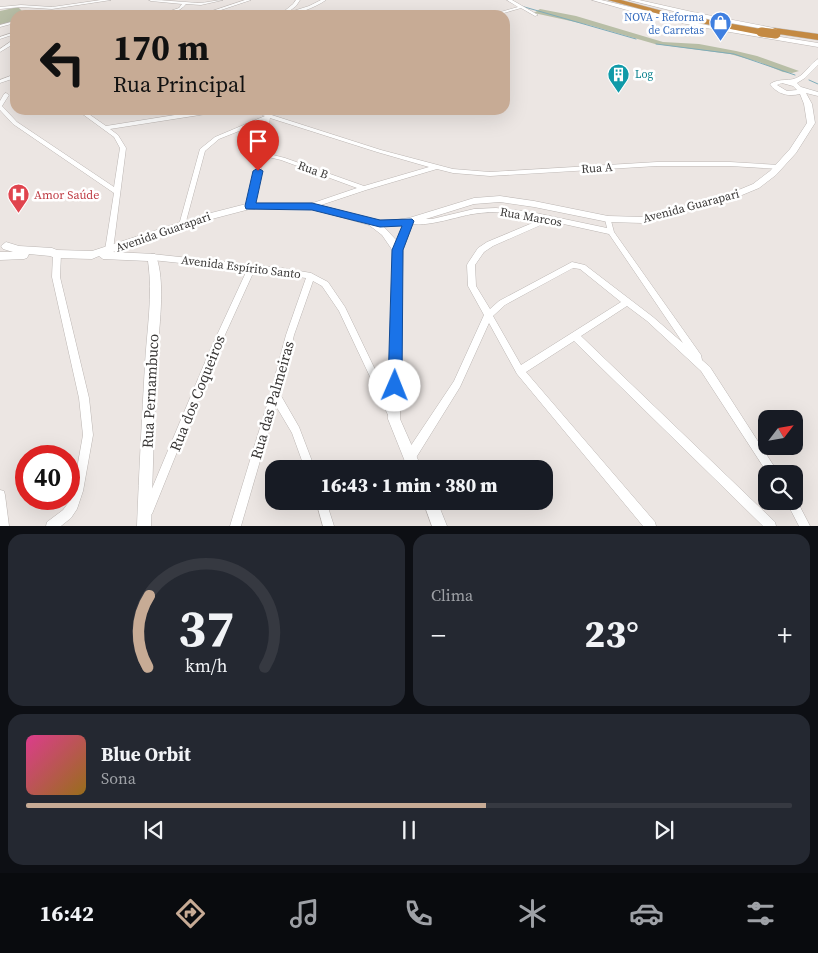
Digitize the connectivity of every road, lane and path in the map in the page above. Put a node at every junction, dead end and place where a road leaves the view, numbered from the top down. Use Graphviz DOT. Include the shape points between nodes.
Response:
graph roads {
  1 [pos="109,0"];
  2 [pos="151,0"];
  3 [pos="221,0"];
  4 [pos="248,0"];
  5 [pos="298,0"];
  6 [pos="324,0"];
  7 [pos="509,0"];
  8 [pos="595,0"];
  9 [pos="612,0"];
  10 [pos="621,0"];
  11 [pos="632,0"];
  12 [pos="185,2"];
  13 [pos="521,7"];
  14 [pos="2,8"];
  15 [pos="42,8"];
  16 [pos="177,10"];
  17 [pos="217,10"];
  18 [pos="290,10"];
  19 [pos="303,10"];
  20 [pos="510,10"];
  21 [pos="536,14"];
  22 [pos="769,32"];
  23 [pos="818,37"];
  24 [pos="818,45"];
  25 [pos="818,61"];
  26 [pos="791,83"];
  27 [pos="0,89"];
  28 [pos="801,89"];
  29 [pos="785,92"];
  30 [pos="10,94"];
  31 [pos="818,94"];
  32 [pos="6,95"];
  33 [pos="0,106"];
  34 [pos="808,106"];
  35 [pos="87,115"];
  36 [pos="187,115"];
  37 [pos="264,115"];
  38 [pos="269,117"];
  39 [pos="106,128"];
  40 [pos="262,154"];
  41 [pos="435,167"];
  42 [pos="779,167"];
  43 [pos="364,188"];
  44 [pos="116,192"];
  45 [pos="250,206"];
  46 [pos="317,207"];
  47 [pos="548,219"];
  48 [pos="608,219"];
  49 [pos="409,221"];
  50 [pos="372,222"];
  51 [pos="182,225"];
  52 [pos="611,232"];
  53 [pos="1,248"];
  54 [pos="109,250"];
  55 [pos="398,250"];
  56 [pos="56,254"];
  57 [pos="92,255"];
  58 [pos="152,257"];
  59 [pos="252,268"];
  60 [pos="311,276"];
  61 [pos="628,302"];
  62 [pos="666,313"];
  63 [pos="488,316"];
  64 [pos="650,319"];
  65 [pos="576,337"];
  66 [pos="707,370"];
  67 [pos="520,371"];
  68 [pos="275,396"];
  69 [pos="394,419"];
  70 [pos="307,460"];
  71 [pos="411,460"];
  72 [pos="414,460"];
  73 [pos="768,465"];
  74 [pos="0,495"];
  75 [pos="323,510"];
  76 [pos="434,510"];
  77 [pos="796,510"];
  78 [pos="144,522"];
  79 [pos="3,526"];
  80 [pos="51,526"];
  81 [pos="235,526"];
  82 [pos="329,526"];
  83 [pos="440,526"];
  84 [pos="650,526"];
  85 [pos="771,526"];
  86 [pos="805,526"];
  1 -- 15 [label="street"];
  2 -- 12 [label="street"];
  3 -- 12 [label="street" via="208,4"];
  4 -- 17 [label="street"];
  5 -- 18 [label="street"];
  6 -- 19 [label="street"];
  7 -- 13 [label="street"];
  8 -- 22 [label="street" via="666,19"];
  9 -- 22 [label="highway" via="678,17"];
  10 -- 22 [label="highway"];
  11 -- 22 [label="street"];
  12 -- 16 [label="street"];
  13 -- 20 [label="street"];
  13 -- 21 [label="street"];
  14 -- 15 [label="street"];
  22 -- 23 [label="highway"];
  22 -- 24 [label="street"];
  25 -- 26 [label="street" via="803,77"];
  26 -- 28 [label="street"];
  26 -- 29 [label="street" via="774,83 776,88"];
  27 -- 32 [label="street"];
  28 -- 29 [label="street" via="798,93"];
  28 -- 31 [label="street"];
  28 -- 34 [label="street, Avenida Guarapari"];
  29 -- 34 [label="street"];
  30 -- 32 [label="street"];
  32 -- 33 [label="street"];
  33 -- 44 [label="street" via="15,122"];
  34 -- 42 [label="street, Avenida Guarapari" via="811,123"];
  35 -- 39 [label="street"];
  36 -- 39 [label="street"];
  37 -- 38 [label="street, Rua A"];
  38 -- 40 [label="street"];
  38 -- 41 [label="street, Rua A"];
  38 -- 51 [label="street" via="217,138 202,150"];
  39 -- 44 [label="street" via="123,148"];
  40 -- 43 [label="street, Rua B"];
  40 -- 45 [label="street"];
  41 -- 42 [label="street, Rua A" via="490,174 657,164"];
  41 -- 43 [label="street"];
  42 -- 48 [label="street, Avenida Guarapari" via="756,186 738,194 644,220"];
  43 -- 46 [label="street"];
  44 -- 54 [label="street"];
  45 -- 46 [label="street, Avenida Guarapari"];
  45 -- 51 [label="street, Avenida Guarapari"];
  46 -- 50 [label="street, Avenida Guarapari"];
  47 -- 49 [label="street, Rua Marcos" via="496,210 474,211 432,221"];
  47 -- 52 [label="street, Rua Marcos"];
  47 -- 63 [label="street" via="490,244 475,258 471,266 472,286"];
  48 -- 49 [label="street, Avenida Guarapari" via="500,199 466,203"];
  48 -- 52 [label="street"];
  49 -- 50 [label="street, Avenida Guarapari"];
  49 -- 55 [label="street, Avenida Espírito Santo"];
  50 -- 55 [label="street"];
  51 -- 54 [label="street, Avenida Guarapari"];
  52 -- 62 [label="street"];
  53 -- 56 [label="street, Avenida Guarapari" via="50,256"];
  54 -- 57 [label="street, Avenida Guarapari"];
  55 -- 69 [label="street, Avenida Espírito Santo"];
  56 -- 57 [label="street, Avenida Guarapari"];
  56 -- 80 [label="street" via="56,277 84,398 88,435 78,491 68,514"];
  57 -- 58 [label="street, Avenida Espírito Santo"];
  58 -- 59 [label="street, Avenida Espírito Santo"];
  58 -- 78 [label="street, Rua Pernambuco" via="157,297"];
  59 -- 60 [label="street, Avenida Espírito Santo"];
  59 -- 78 [label="street, Rua dos Coqueiros" via="215,348"];
  60 -- 68 [label="street, Rua das Palmeiras" via="290,335"];
  60 -- 69 [label="street, Avenida Espírito Santo" via="325,284 335,296"];
  61 -- 63 [label="street" via="582,267 572,265 502,303"];
  61 -- 64 [label="street"];
  61 -- 65 [label="street"];
  62 -- 64 [label="street"];
  62 -- 66 [label="street"];
  63 -- 67 [label="street"];
  63 -- 72 [label="street" via="456,384"];
  64 -- 66 [label="street"];
  65 -- 67 [label="street"];
  65 -- 85 [label="street"];
  66 -- 73 [label="street"];
  67 -- 84 [label="street"];
  68 -- 70 [label="street" via="296,430"];
  68 -- 81 [label="street, Rua das Palmeiras"];
  69 -- 71 [label="street, Avenida Espírito Santo"];
  74 -- 79 [label="street"];
  75 -- 82 [label="street"];
  76 -- 83 [label="street"];
  77 -- 86 [label="street"];
}
